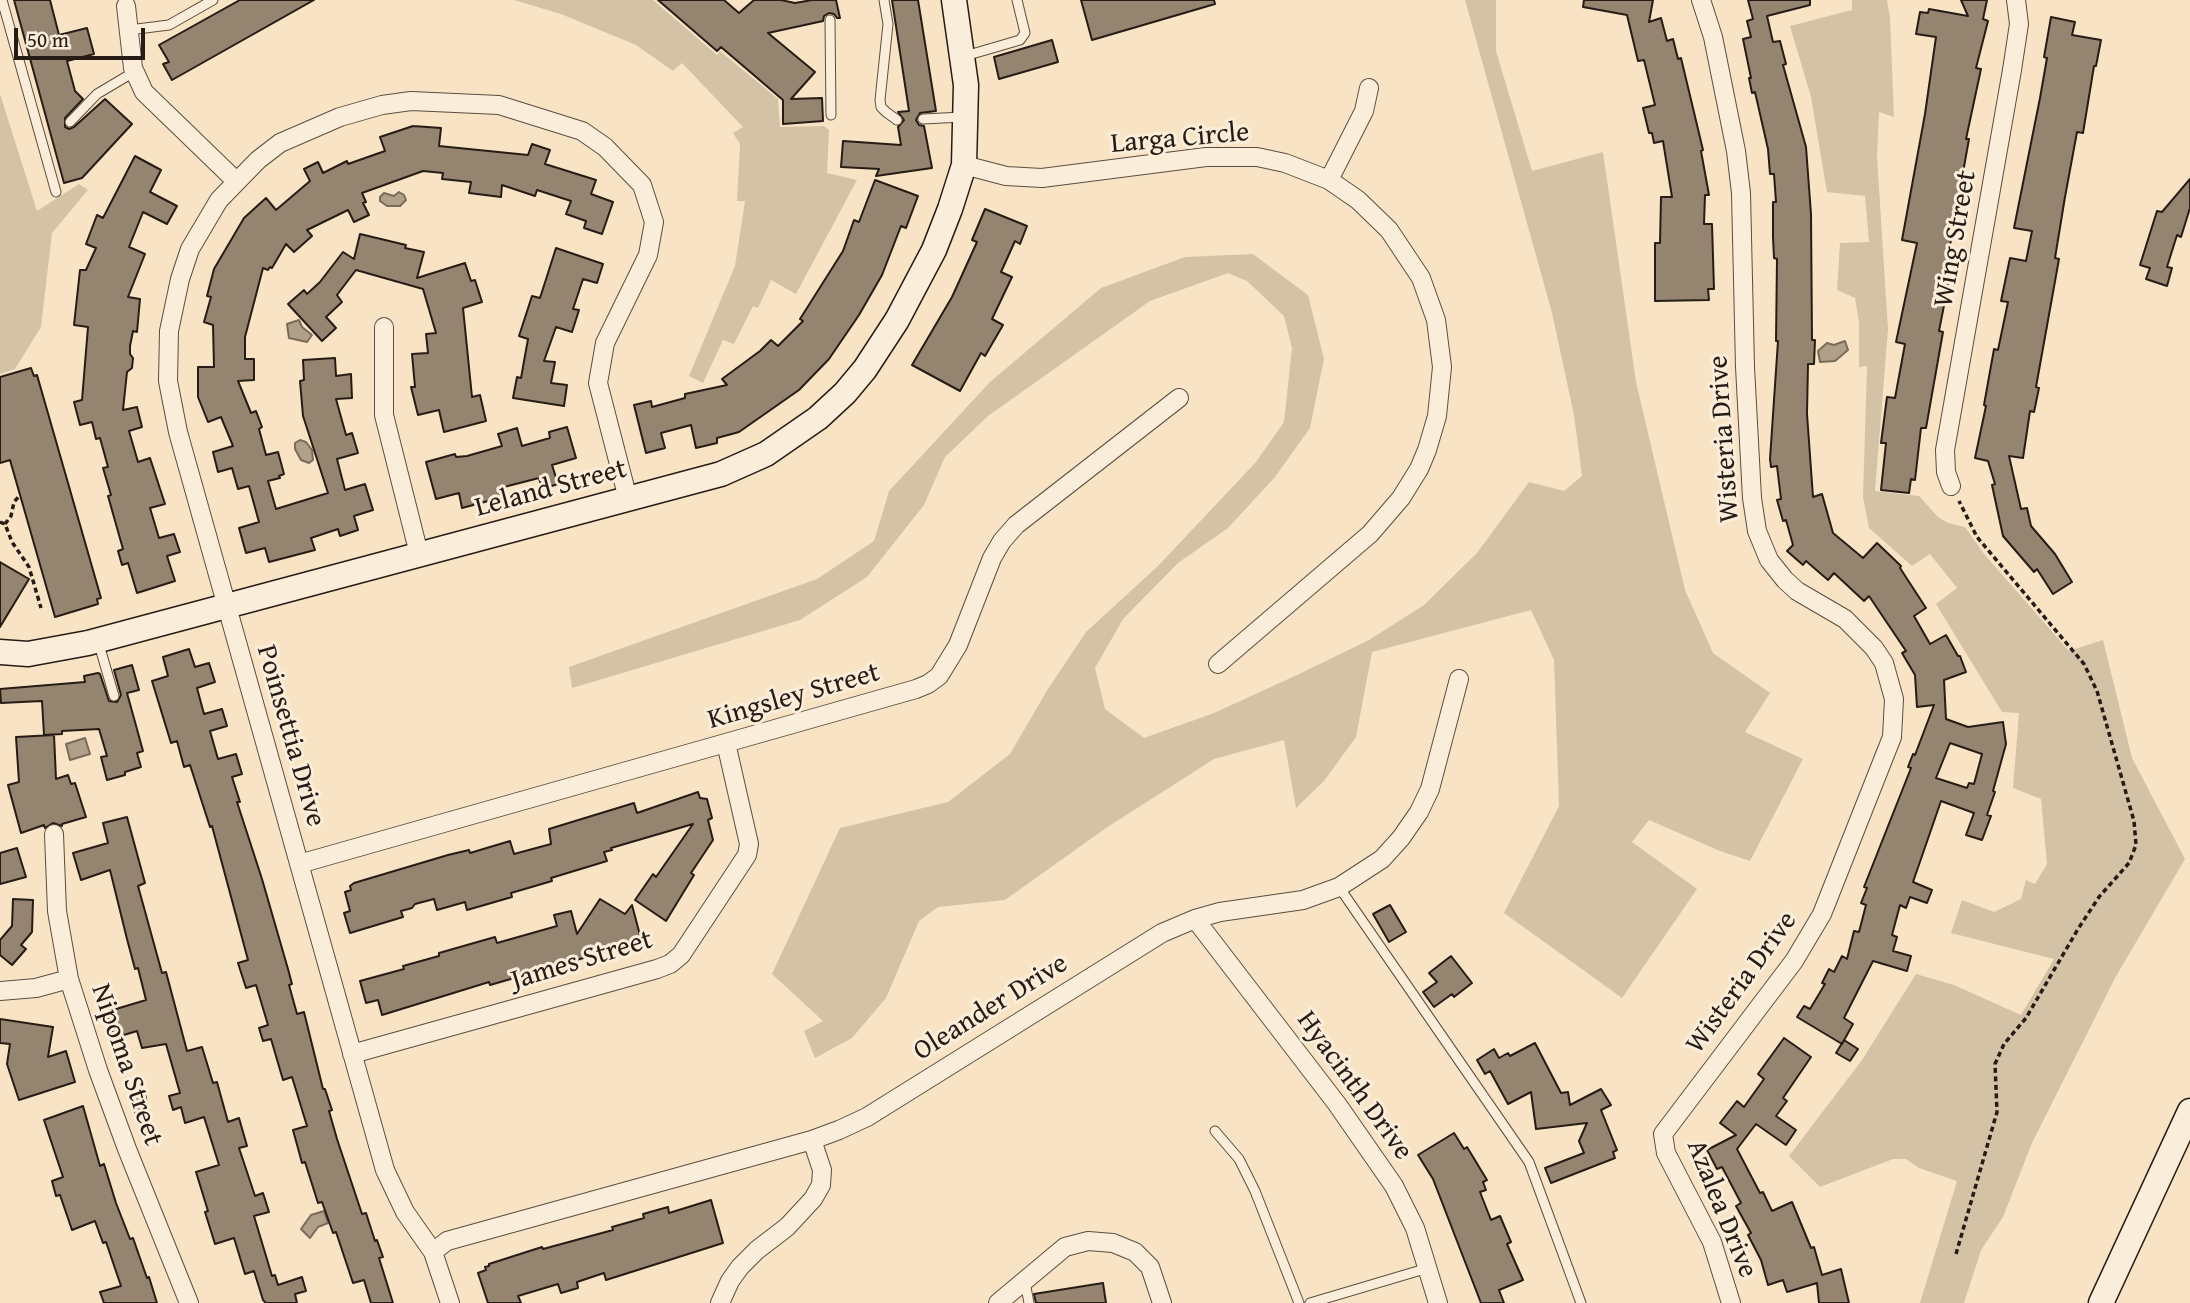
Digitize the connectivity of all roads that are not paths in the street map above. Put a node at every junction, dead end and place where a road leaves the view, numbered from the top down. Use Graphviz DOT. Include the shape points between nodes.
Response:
graph roads {
  1 [pos="2,0"];
  2 [pos="214,0"];
  3 [pos="884,0"];
  4 [pos="954,0"];
  5 [pos="1017,0"];
  6 [pos="1701,0"];
  7 [pos="2017,0"];
  8 [pos="126,6"];
  9 [pos="830,20"];
  10 [pos="129,30"];
  11 [pos="963,57"];
  12 [pos="134,72"];
  13 [pos="1369,88"];
  14 [pos="831,116"];
  15 [pos="966,117"];
  16 [pos="923,119"];
  17 [pos="897,120"];
  18 [pos="70,122"];
  19 [pos="52,140"];
  20 [pos="44,149"];
  21 [pos="964,165"];
  22 [pos="1329,180"];
  23 [pos="236,181"];
  24 [pos="56,192"];
  25 [pos="384,327"];
  26 [pos="1179,398"];
  27 [pos="1951,486"];
  28 [pos="628,499"];
  29 [pos="419,554"];
  30 [pos="225,605"];
  31 [pos="97,640"];
  32 [pos="0,652"];
  33 [pos="1218,664"];
  34 [pos="1459,679"];
  35 [pos="114,696"];
  36 [pos="726,743"];
  37 [pos="54,834"];
  38 [pos="299,864"];
  39 [pos="1339,887"];
  40 [pos="1195,919"];
  41 [pos="69,979"];
  42 [pos="0,991"];
  43 [pos="352,1054"];
  44 [pos="2190,1111"];
  45 [pos="1215,1131"];
  46 [pos="1663,1134"];
  47 [pos="812,1140"];
  48 [pos="433,1252"];
  49 [pos="1428,1268"];
  50 [pos="1025,1282"];
  51 [pos="188,1303"];
  52 [pos="450,1303"];
  53 [pos="720,1303"];
  54 [pos="998,1303"];
  55 [pos="1029,1303"];
  56 [pos="1162,1303"];
  57 [pos="1299,1303"];
  58 [pos="1310,1303"];
  59 [pos="1438,1303"];
  60 [pos="1581,1303"];
  61 [pos="1731,1303"];
  62 [pos="2101,1303"];
  1 -- 20 [label="lane"];
  2 -- 10 [label="lane" via="169,25"];
  3 -- 17 [label="lane" via="888,24 880,100 881,107"];
  4 -- 11 [label="street, Leland Street"];
  5 -- 11 [label="lane" via="1025,33 1020,40"];
  6 -- 46 [label="street, Wisteria Drive" via="1736,151 1741,194 1745,368 1757,531 1769,560 1797,592 1845,619 1874,648 1884,663 1894,699 1892,737 1816,926"];
  7 -- 27 [label="street, Wing Street" via="2019,24 2012,71 1945,450"];
  8 -- 10 [label="street"];
  9 -- 14 [label="lane"];
  10 -- 12 [label="street"];
  11 -- 15 [label="street, Leland Street"];
  12 -- 18 [label="lane" via="97,94"];
  12 -- 23 [label="street" via="144,92"];
  13 -- 22 [label="street" via="1364,111"];
  15 -- 16 [label="lane"];
  15 -- 21 [label="street, Leland Street"];
  19 -- 20 [label="lane"];
  20 -- 24 [label="lane"];
  21 -- 22 [label="street, Larga Circle" via="1006,176 1042,178 1244,156 1285,163"];
  21 -- 28 [label="street, Leland Street" via="934,250 882,345 845,393 766,454 721,474"];
  22 -- 33 [label="street, Larga Circle" via="1389,230 1427,290 1441,351 1437,416 1419,469 1382,522"];
  23 -- 28 [label="street, Poinsettia Drive" via="280,143 340,117 411,101 499,105 582,131 605,147 642,185 654,222 648,255 605,343 598,383"];
  23 -- 30 [label="street, Poinsettia Drive" via="212,210 190,250 169,331 168,381 178,432"];
  25 -- 29 [label="street" via="384,415"];
  26 -- 36 [label="street, Kingsley Street" via="1002,541 954,653 939,676 916,690"];
  28 -- 29 [label="street, Leland Street"];
  29 -- 30 [label="street, Leland Street"];
  30 -- 31 [label="street, Leland Street"];
  30 -- 38 [label="street, Poinsettia Drive"];
  31 -- 32 [label="street, Leland Street" via="28,654"];
  31 -- 35 [label="lane"];
  34 -- 39 [label="street, Oleander Drive" via="1430,789 1419,812 1382,859"];
  36 -- 38 [label="street, Kingsley Street"];
  36 -- 43 [label="street, James Street" via="749,844 747,855 681,955 657,969"];
  37 -- 41 [label="street, Nipoma Street" via="57,911"];
  38 -- 43 [label="street, Poinsettia Drive"];
  39 -- 40 [label="street, Oleander Drive" via="1303,900"];
  39 -- 60 [label="lane" via="1530,1162"];
  40 -- 47 [label="street, Oleander Drive" via="1162,933 867,1117"];
  40 -- 49 [label="street, Hyacinth Drive" via="1394,1186"];
  41 -- 42 [label="street"];
  41 -- 51 [label="street, Nipoma Street" via="97,1070"];
  43 -- 48 [label="street, Poinsettia Drive" via="385,1170 405,1212"];
  44 -- 62 [label="street"];
  45 -- 57 [label="lane" via="1239,1159"];
  46 -- 61 [label="street, Azalea Drive" via="1666,1153 1712,1242"];
  47 -- 48 [label="street, Oleander Drive" via="447,1241"];
  47 -- 53 [label="street" via="822,1170 821,1185 788,1227 740,1267"];
  48 -- 52 [label="street, Poinsettia Drive"];
  49 -- 58 [label="lane"];
  49 -- 59 [label="street, Hyacinth Drive"];
  50 -- 54 [label="street"];
  50 -- 55 [label="lane"];
  50 -- 56 [label="street" via="1065,1247 1088,1241 1113,1243 1135,1252 1150,1267"];
}
